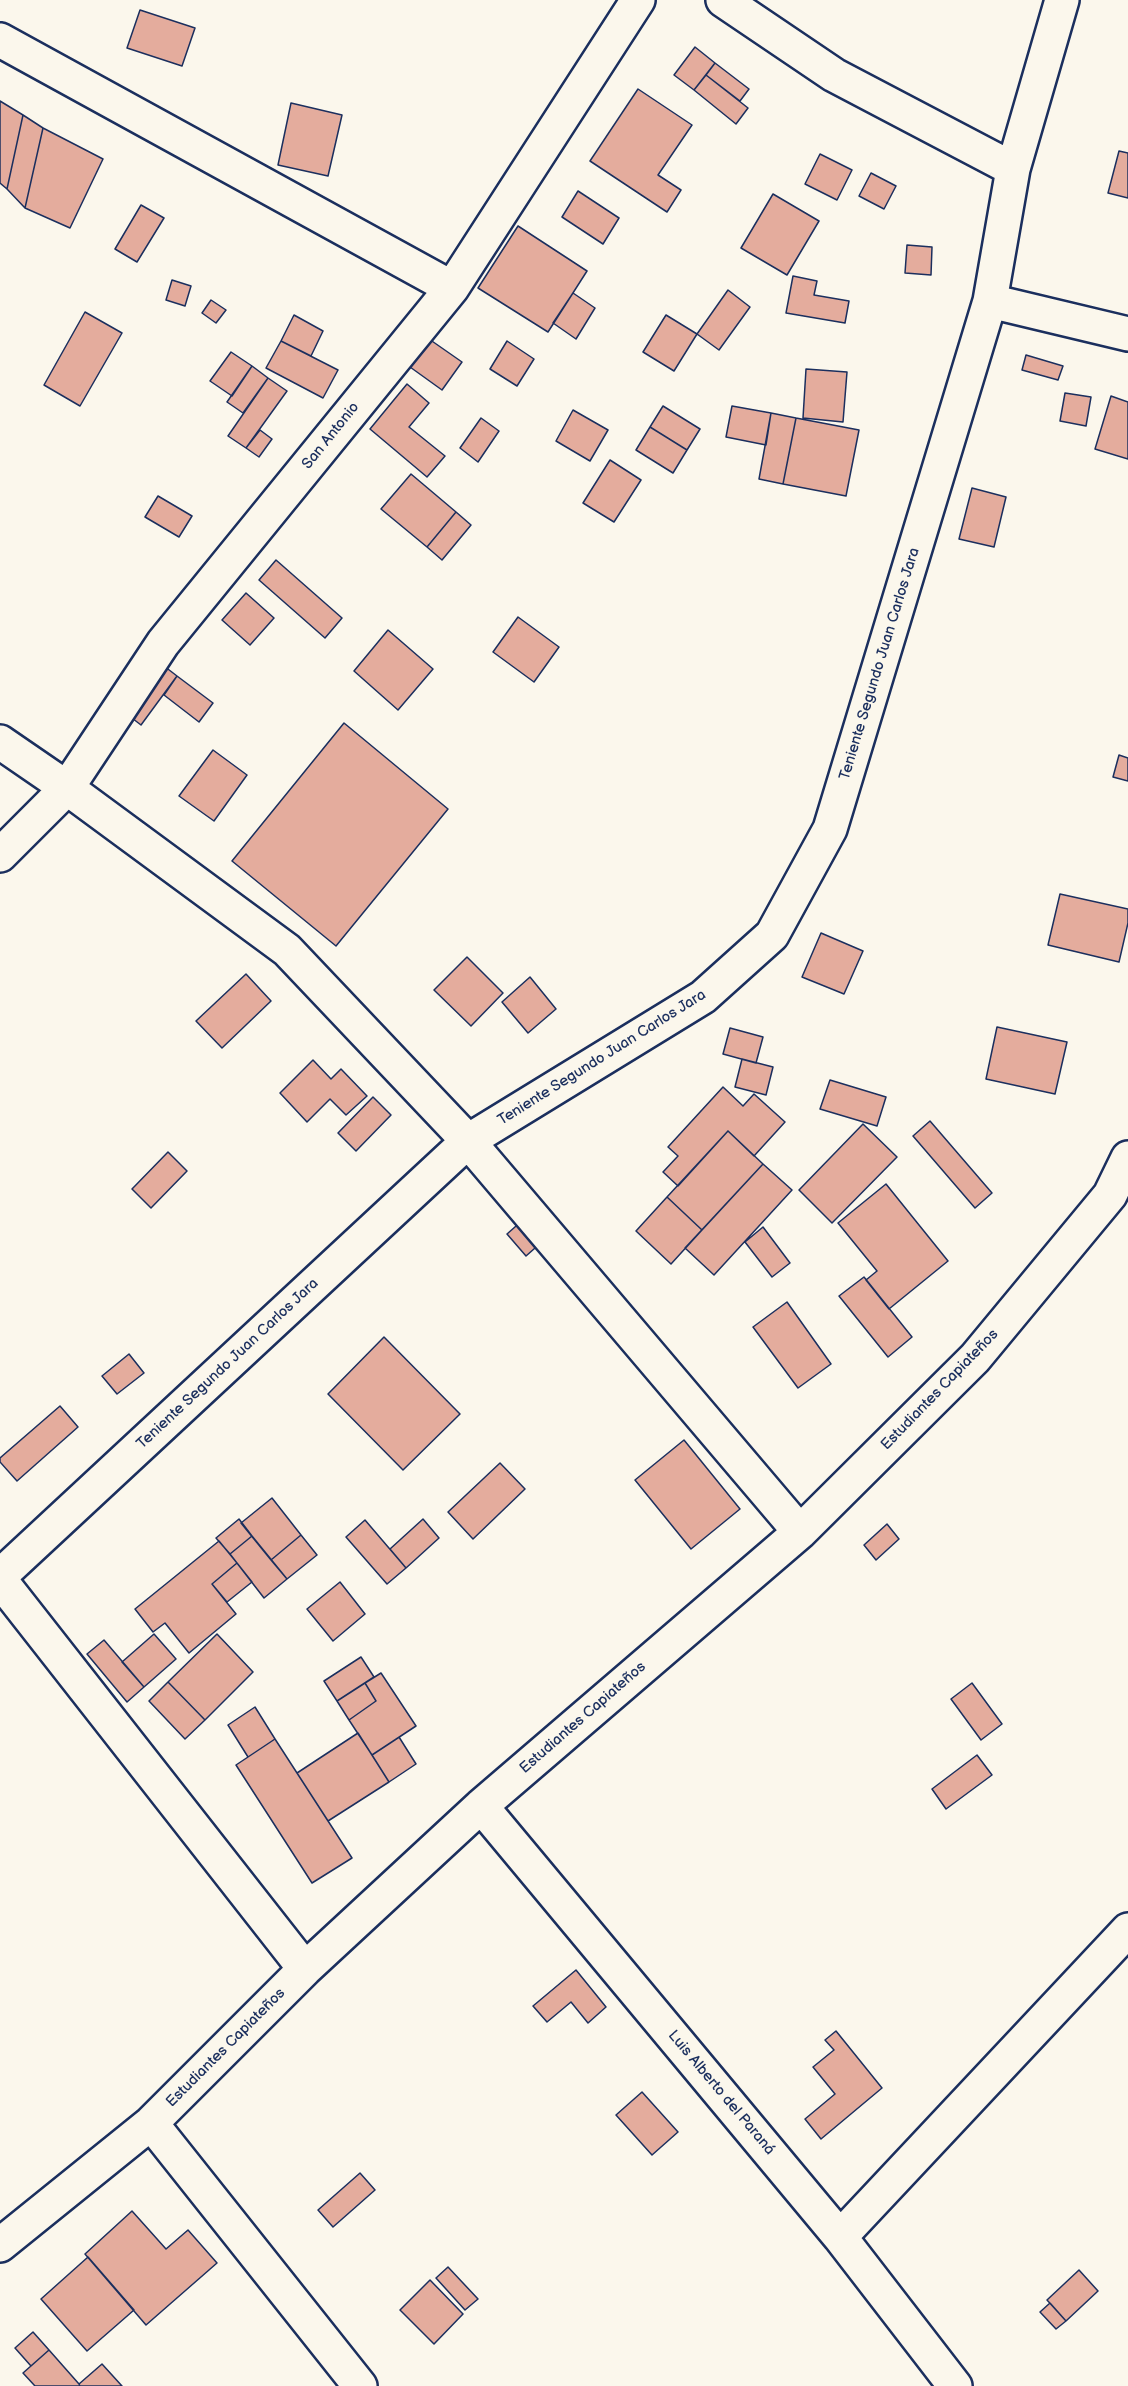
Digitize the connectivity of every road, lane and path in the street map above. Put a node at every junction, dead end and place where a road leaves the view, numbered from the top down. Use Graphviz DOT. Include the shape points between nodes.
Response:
graph roads {
  1 [pos="638,0"];
  2 [pos="723,0"];
  3 [pos="1062,0"];
  4 [pos="0,40"];
  5 [pos="1013,169"];
  6 [pos="452,288"];
  7 [pos="990,301"];
  8 [pos="1128,334"];
  9 [pos="0,742"];
  10 [pos="67,788"];
  11 [pos="0,855"];
  12 [pos="468,1141"];
  13 [pos="1128,1158"];
  14 [pos="800,1532"];
  15 [pos="0,1578"];
  16 [pos="482,1806"];
  17 [pos="1128,1930"];
  18 [pos="305,1969"];
  19 [pos="151,2123"];
  20 [pos="840,2237"];
  21 [pos="0,2246"];
  22 [pos="360,2386"];
  23 [pos="954,2386"];
  1 -- 6 [label="street, San Antonio"];
  2 -- 5 [label="street" via="834,75"];
  3 -- 5 [label="street, Teniente Segundo Juan Carlos Jara"];
  4 -- 6 [label="street"];
  5 -- 7 [label="street, Teniente Segundo Juan Carlos Jara"];
  6 -- 10 [label="street, San Antonio" via="163,643"];
  7 -- 8 [label="street"];
  7 -- 12 [label="street, Teniente Segundo Juan Carlos Jara" via="830,829 772,935 703,998"];
  9 -- 10 [label="street"];
  10 -- 11 [label="street, San Antonio"];
  10 -- 12 [label="street" via="286,950"];
  12 -- 14 [label="street"];
  12 -- 15 [label="street, Teniente Segundo Juan Carlos Jara"];
  13 -- 14 [label="street, Estudiantes Capiateños" via="1110,1195 975,1358"];
  14 -- 16 [label="street, Estudiantes Capiateños"];
  15 -- 18 [label="street"];
  16 -- 18 [label="street, Estudiantes Capiateños"];
  16 -- 20 [label="street, Luis Alberto del Paraná"];
  17 -- 20 [label="street"];
  18 -- 19 [label="street, Estudiantes Capiateños"];
  19 -- 21 [label="street, Estudiantes Capiateños"];
  19 -- 22 [label="street"];
  20 -- 23 [label="street, Luis Alberto del Paraná"];
}
